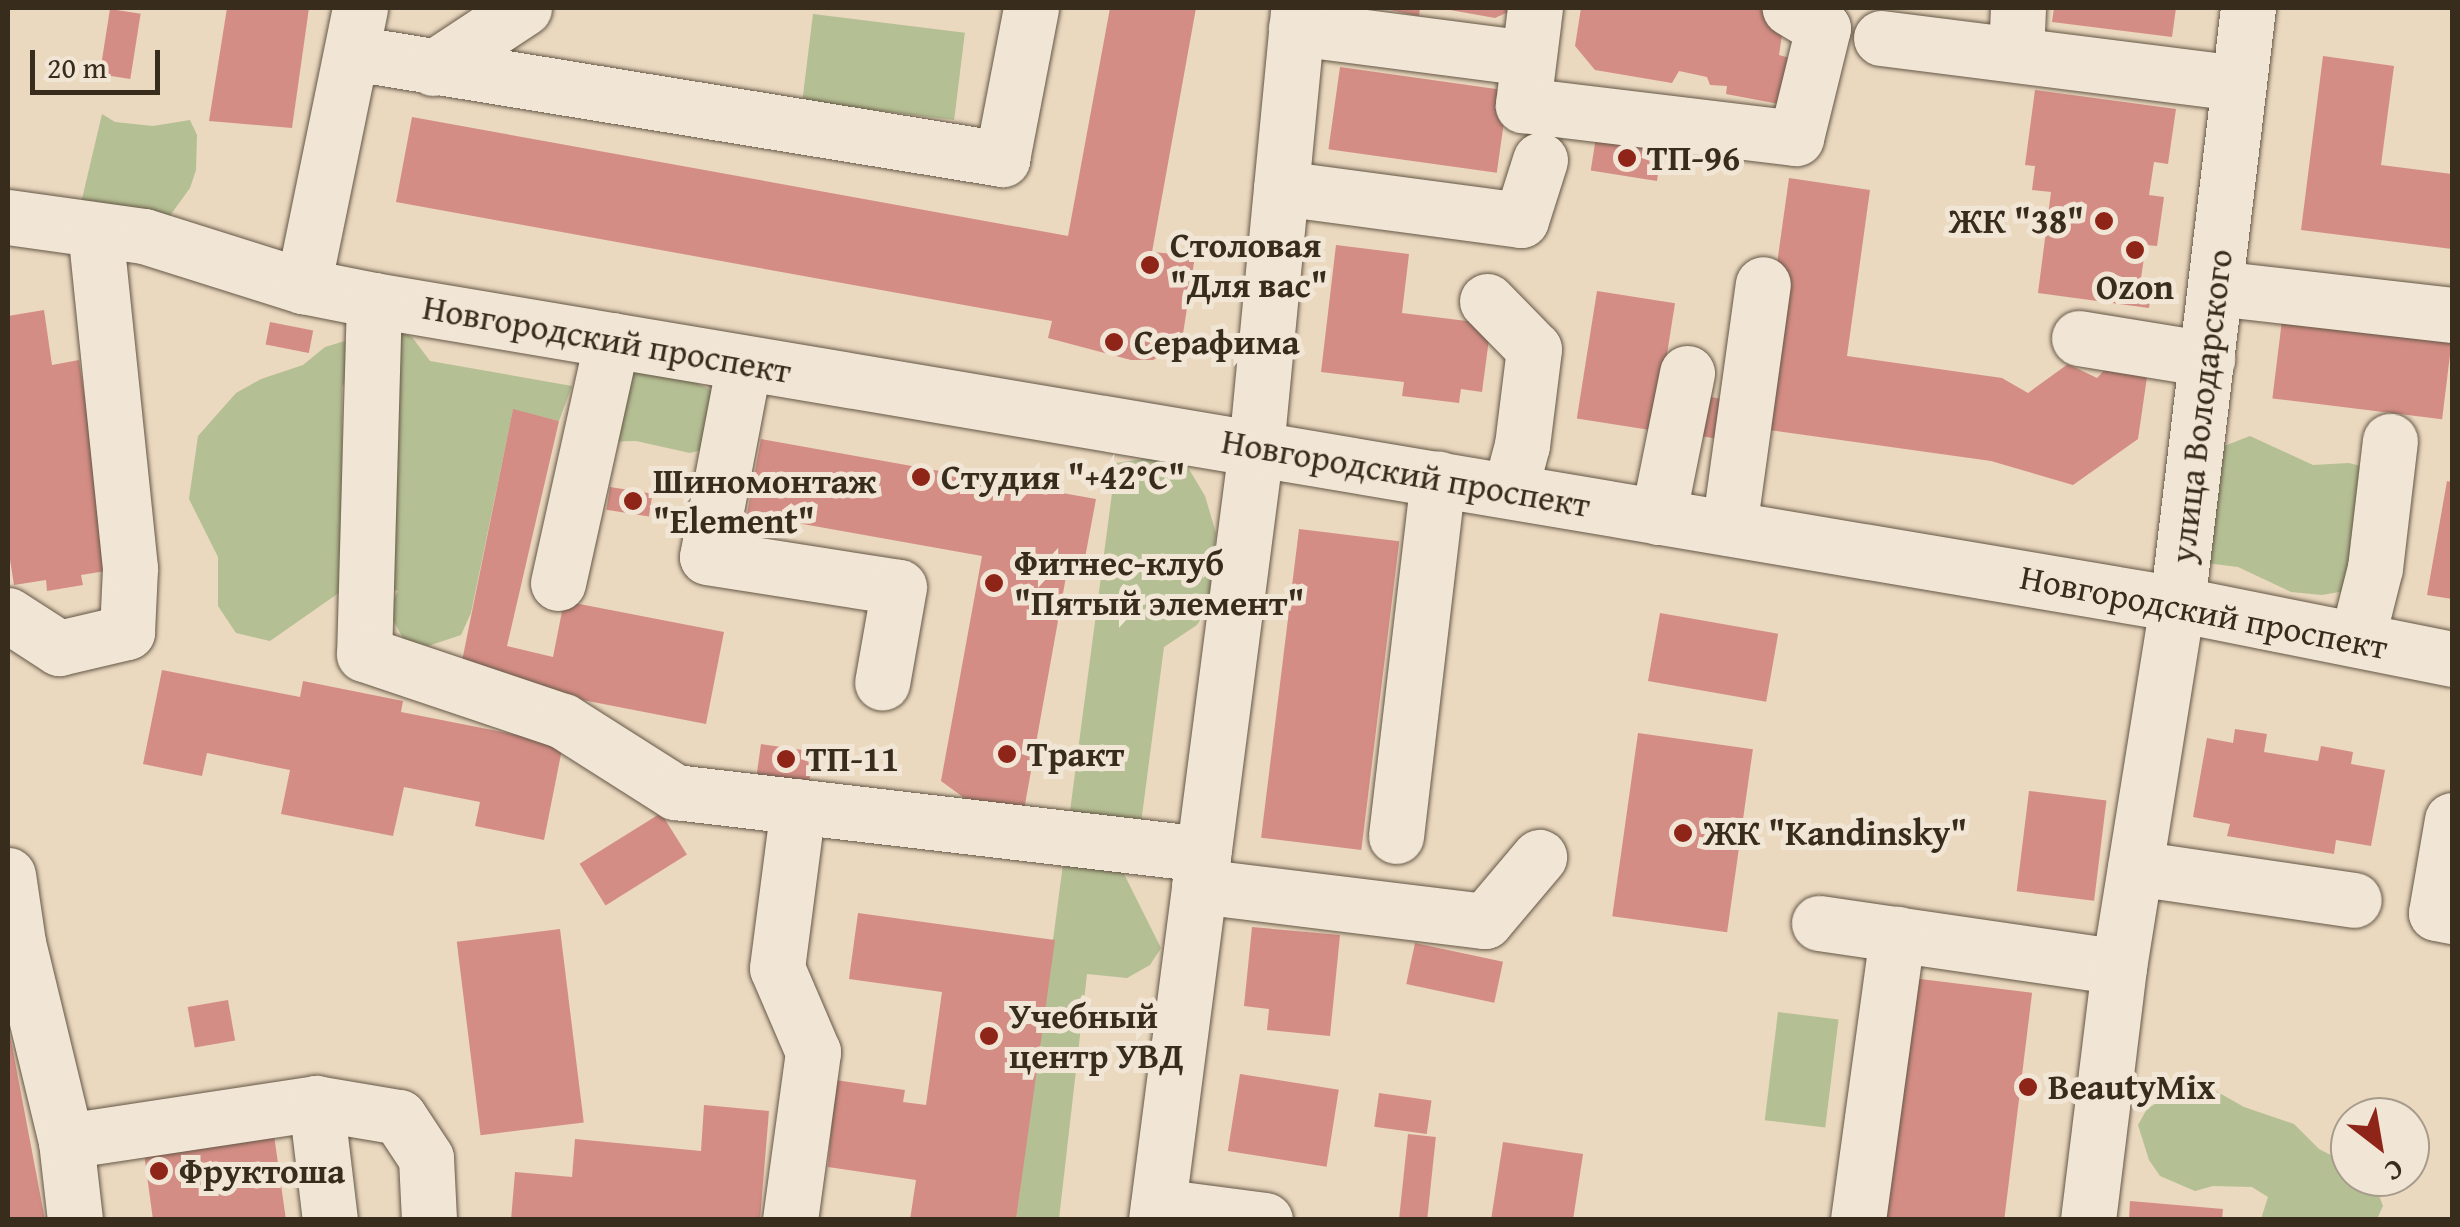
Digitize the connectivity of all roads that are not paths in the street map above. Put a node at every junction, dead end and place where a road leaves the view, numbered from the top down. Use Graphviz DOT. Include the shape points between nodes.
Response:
graph roads {
  1 [pos="524,8"];
  2 [pos="1031,8"];
  3 [pos="1790,8"];
  4 [pos="2248,8"];
  5 [pos="1297,18"];
  6 [pos="356,30"];
  7 [pos="2017,31"];
  8 [pos="1531,33"];
  9 [pos="1880,38"];
  10 [pos="433,68"];
  11 [pos="2238,84"];
  12 [pos="1540,160"];
  13 [pos="1281,188"];
  14 [pos="8,217"];
  15 [pos="95,231"];
  16 [pos="1762,284"];
  17 [pos="302,286"];
  18 [pos="2216,288"];
  19 [pos="374,300"];
  20 [pos="1487,301"];
  21 [pos="2452,315"];
  22 [pos="2079,338"];
  23 [pos="612,340"];
  24 [pos="2207,359"];
  25 [pos="744,362"];
  26 [pos="1687,373"];
  27 [pos="2390,441"];
  28 [pos="1256,448"];
  29 [pos="1438,478"];
  30 [pos="1510,490"];
  31 [pos="1658,516"];
  32 [pos="1728,528"];
  33 [pos="558,582"];
  34 [pos="2177,604"];
  35 [pos="8,614"];
  36 [pos="2357,639"];
  37 [pos="2452,660"];
  38 [pos="882,682"];
  39 [pos="798,806"];
  40 [pos="2452,820"];
  41 [pos="1396,836"];
  42 [pos="1538,856"];
  43 [pos="2135,868"];
  44 [pos="1201,870"];
  45 [pos="8,875"];
  46 [pos="2354,900"];
  47 [pos="2452,916"];
  48 [pos="1818,923"];
  49 [pos="1897,934"];
  50 [pos="2119,967"];
  51 [pos="316,1103"];
  52 [pos="66,1141"];
  53 [pos="1157,1213"];
  54 [pos="76,1220"];
  55 [pos="330,1220"];
  56 [pos="429,1220"];
  57 [pos="790,1220"];
  58 [pos="1265,1220"];
  59 [pos="1858,1220"];
  60 [pos="2088,1220"];
  1 -- 10 [label="street"];
  2 -- 10 [label="street" via="1002,160"];
  3 -- 8 [label="street" via="1823,28 1796,138 1523,105"];
  4 -- 11 [label="street, улица Володарского"];
  5 -- 8 [label="street"];
  5 -- 13 [label="street"];
  6 -- 10 [label="street"];
  6 -- 17 [label="street"];
  7 -- 9 [label="street"];
  7 -- 11 [label="street"];
  11 -- 18 [label="street, улица Володарского"];
  12 -- 13 [label="street" via="1522,220"];
  13 -- 28 [label="street"];
  14 -- 15 [label="street, Новгородский проспект"];
  15 -- 17 [label="street, Новгородский проспект" via="144,236"];
  15 -- 35 [label="street" via="130,568 127,632 59,648"];
  16 -- 32 [label="street"];
  17 -- 19 [label="street, Новгородский проспект"];
  18 -- 21 [label="street"];
  18 -- 24 [label="street, улица Володарского"];
  19 -- 23 [label="street, Новгородский проспект"];
  19 -- 39 [label="street" via="364,654 563,721 676,792"];
  20 -- 30 [label="street" via="1534,349"];
  22 -- 24 [label="street"];
  23 -- 25 [label="street, Новгородский проспект"];
  23 -- 33 [label="street"];
  24 -- 34 [label="street, улица Володарского"];
  25 -- 28 [label="street, Новгородский проспект"];
  25 -- 38 [label="street" via="707,556 900,587"];
  26 -- 31 [label="street"];
  27 -- 36 [label="street" via="2375,568"];
  28 -- 29 [label="street, Новгородский проспект"];
  28 -- 44 [label="street"];
  29 -- 30 [label="street, Новгородский проспект"];
  29 -- 41 [label="street"];
  30 -- 31 [label="street, Новгородский проспект"];
  31 -- 32 [label="street, Новгородский проспект"];
  32 -- 34 [label="street, Новгородский проспект"];
  34 -- 36 [label="street, Новгородский проспект"];
  34 -- 43 [label="street, улица Володарского"];
  36 -- 37 [label="street, Новгородский проспект"];
  39 -- 44 [label="street"];
  39 -- 57 [label="street" via="776,968 813,1052"];
  40 -- 47 [label="street" via="2436,913"];
  42 -- 44 [label="street" via="1485,920"];
  43 -- 46 [label="street"];
  43 -- 50 [label="street, улица Володарского"];
  44 -- 53 [label="street"];
  45 -- 52 [label="street"];
  48 -- 49 [label="street"];
  49 -- 50 [label="street"];
  49 -- 59 [label="street"];
  50 -- 60 [label="street, улица Володарского"];
  51 -- 52 [label="street"];
  51 -- 55 [label="street"];
  51 -- 56 [label="street" via="399,1117 426,1158"];
  52 -- 54 [label="street"];
  53 -- 58 [label="street"];
}
